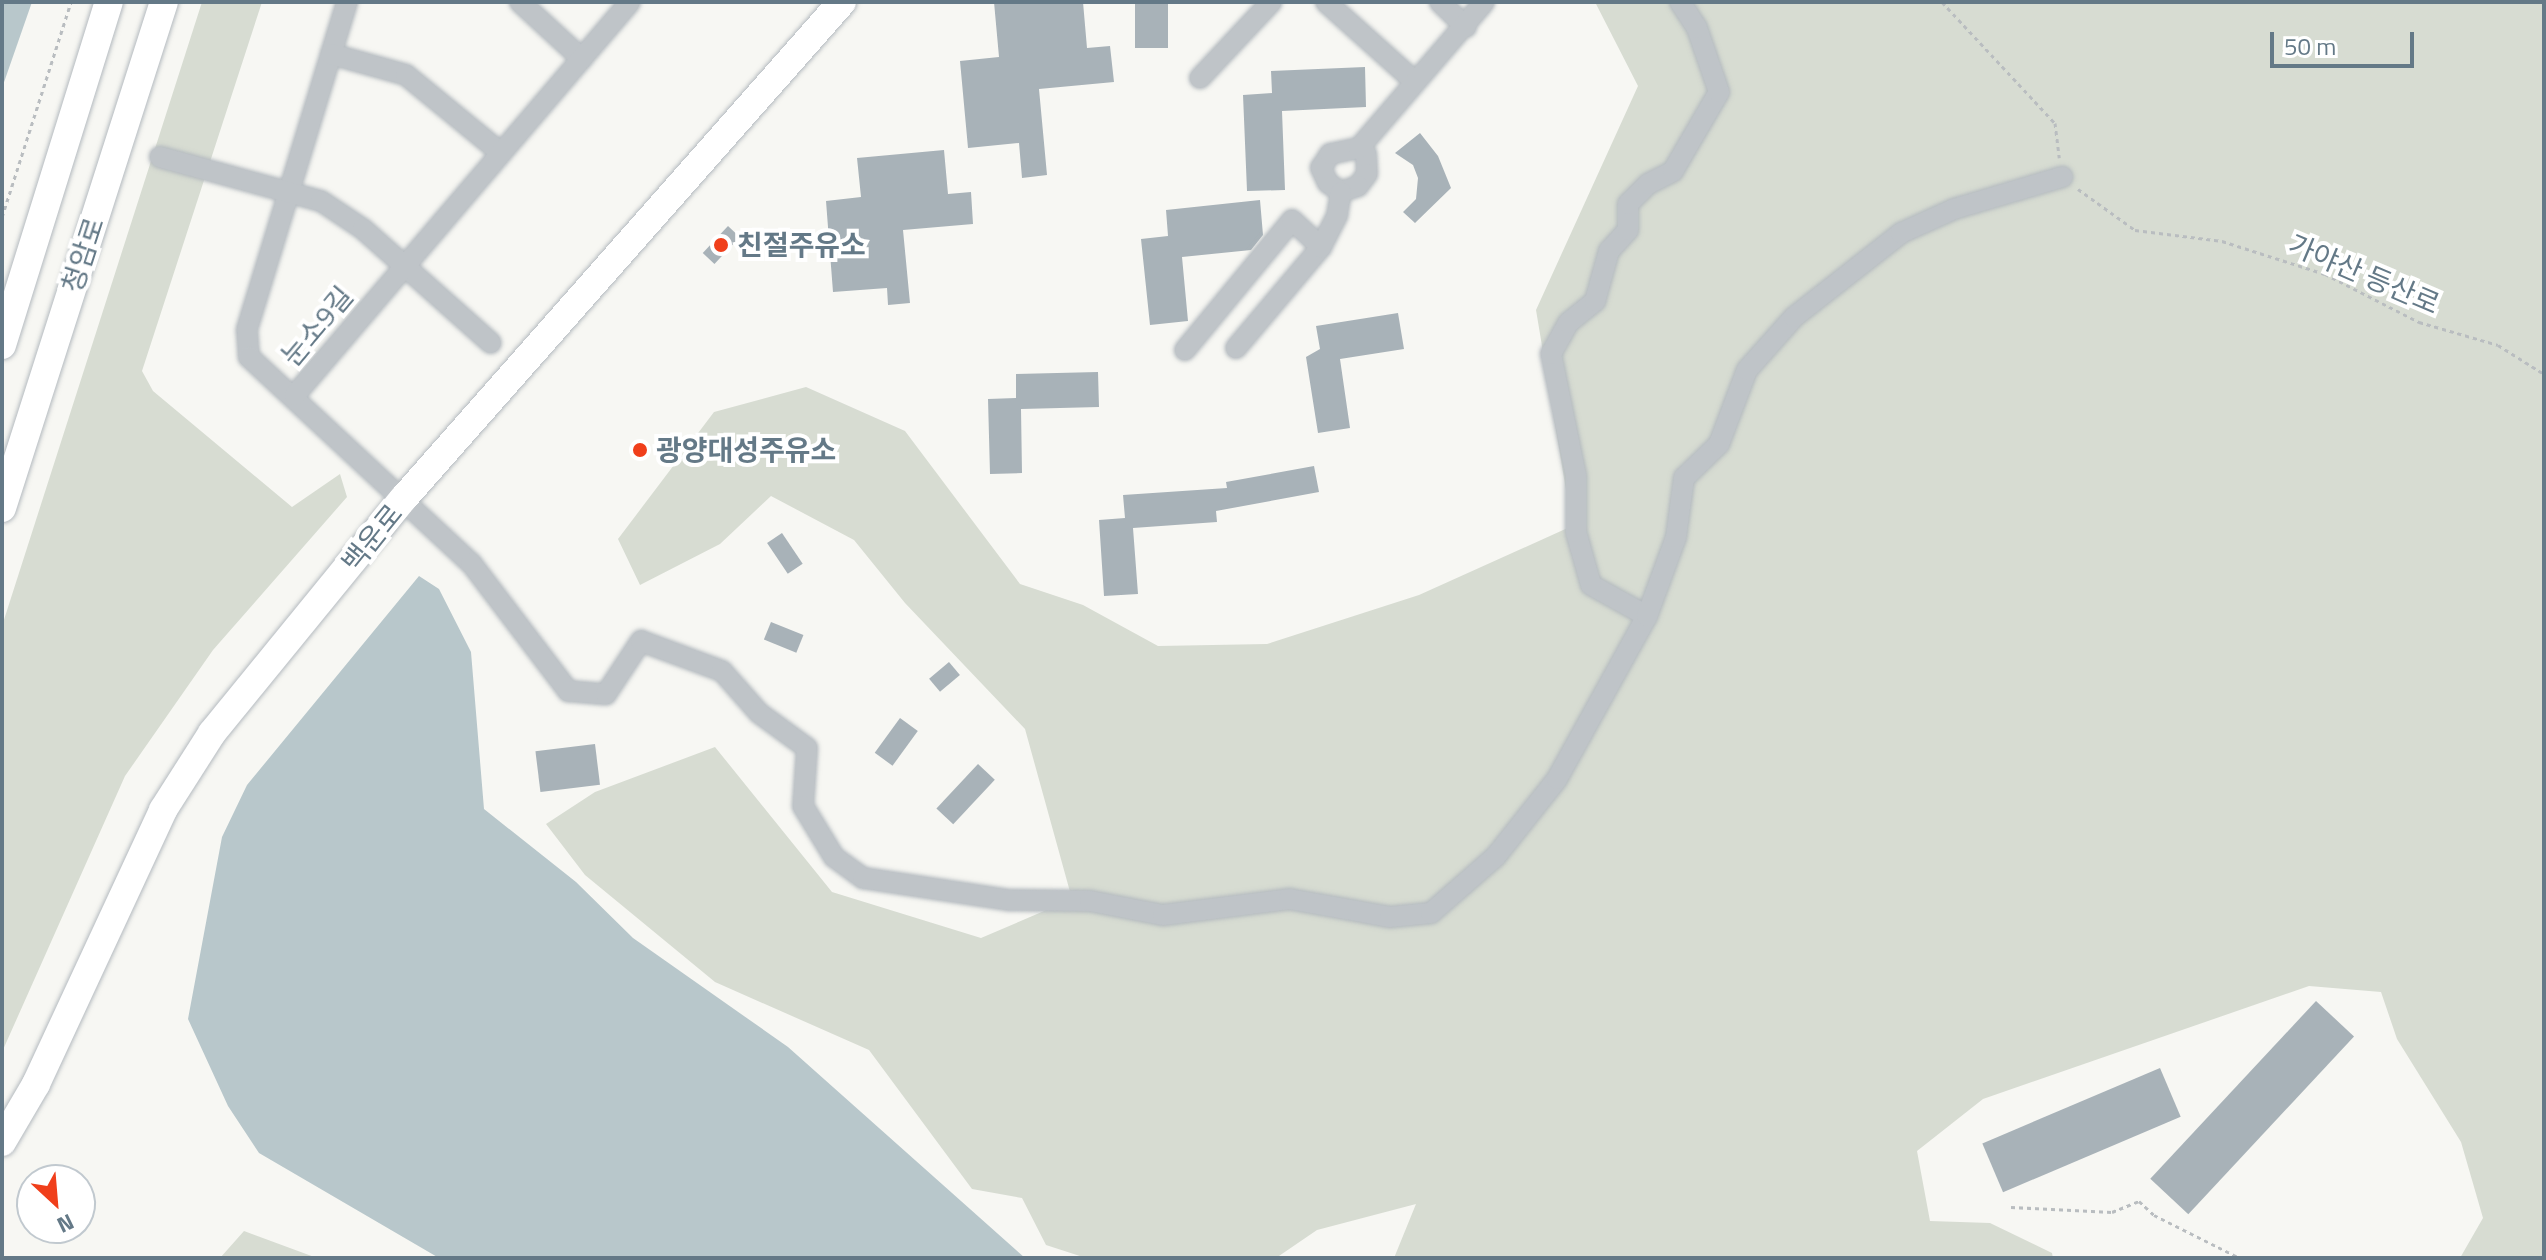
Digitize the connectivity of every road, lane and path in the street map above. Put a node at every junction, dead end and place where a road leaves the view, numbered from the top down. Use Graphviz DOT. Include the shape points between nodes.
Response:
graph roads {
  1 [pos="71,2"];
  2 [pos="109,2"];
  3 [pos="164,2"];
  4 [pos="347,2"];
  5 [pos="520,2"];
  6 [pos="630,2"];
  7 [pos="842,2"];
  8 [pos="1271,2"];
  9 [pos="1326,2"];
  10 [pos="1440,2"];
  11 [pos="1484,2"];
  12 [pos="1680,2"];
  13 [pos="1942,2"];
  14 [pos="1466,27"];
  15 [pos="331,54"];
  16 [pos="582,59"];
  17 [pos="1200,78"];
  18 [pos="1414,81"];
  19 [pos="1359,148"];
  20 [pos="501,153"];
  21 [pos="160,157"];
  22 [pos="2062,177"];
  23 [pos="289,192"];
  24 [pos="1341,192"];
  25 [pos="2,217"];
  26 [pos="1321,247"];
  27 [pos="405,266"];
  28 [pos="491,343"];
  29 [pos="2,345"];
  30 [pos="1236,348"];
  31 [pos="1185,350"];
  32 [pos="2544,374"];
  33 [pos="295,395"];
  34 [pos="403,499"];
  35 [pos="2,508"];
  36 [pos="1647,616"];
  37 [pos="2,1142"];
  38 [pos="2011,1207"];
  39 [pos="2240,1258"];
  1 -- 25 [label="path"];
  2 -- 29 [label="main road, 청암로"];
  3 -- 35 [label="main road, 청암로"];
  4 -- 15 [label="street, 눈소9길"];
  5 -- 16 [label="street"];
  6 -- 16 [label="street, 눈소9길"];
  7 -- 34 [label="main road, 백운로"];
  8 -- 17 [label="street"];
  9 -- 18 [label="street"];
  10 -- 14 [label="street"];
  11 -- 14 [label="street"];
  12 -- 36 [label="street" via="1697,28 1719,92 1673,171 1648,184 1628,204 1628,230 1609,251 1595,301 1568,323 1551,354 1576,476 1576,532 1591,585"];
  13 -- 22 [label="path" via="2055,123"];
  14 -- 18 [label="street"];
  15 -- 20 [label="street" via="406,75"];
  15 -- 23 [label="street, 눈소9길"];
  16 -- 20 [label="street, 눈소9길"];
  18 -- 19 [label="street"];
  19 -- 24 [label="street" via="1366,154 1367,174 1358,186"];
  19 -- 24 [label="street" via="1330,154 1321,168"];
  20 -- 27 [label="street, 눈소9길"];
  21 -- 23 [label="street"];
  22 -- 32 [label="path, 가야산 등산로" via="2135,230 2222,241 2325,274 2419,322 2498,345"];
  22 -- 36 [label="street" via="1954,209 1901,233 1794,317 1747,370 1719,444 1684,478 1676,537"];
  23 -- 27 [label="street" via="341,213"];
  23 -- 33 [label="street, 눈소9길" via="246,340 249,357"];
  24 -- 26 [label="street" via="1337,215"];
  26 -- 30 [label="street"];
  26 -- 31 [label="street" via="1292,220"];
  27 -- 28 [label="street"];
  27 -- 33 [label="street, 눈소9길"];
  33 -- 34 [label="street"];
  34 -- 36 [label="street" via="471,563 568,691 606,694 641,641 722,671 759,713 807,748 803,806 834,857 863,878 1009,900 1090,901 1163,915 1289,899 1390,917 1431,913 1496,856 1557,779"];
  34 -- 37 [label="main road, 백운로" via="212,733 163,810 36,1084"];
  38 -- 39 [label="path" via="2112,1212 2139,1201 2154,1215"];
}
